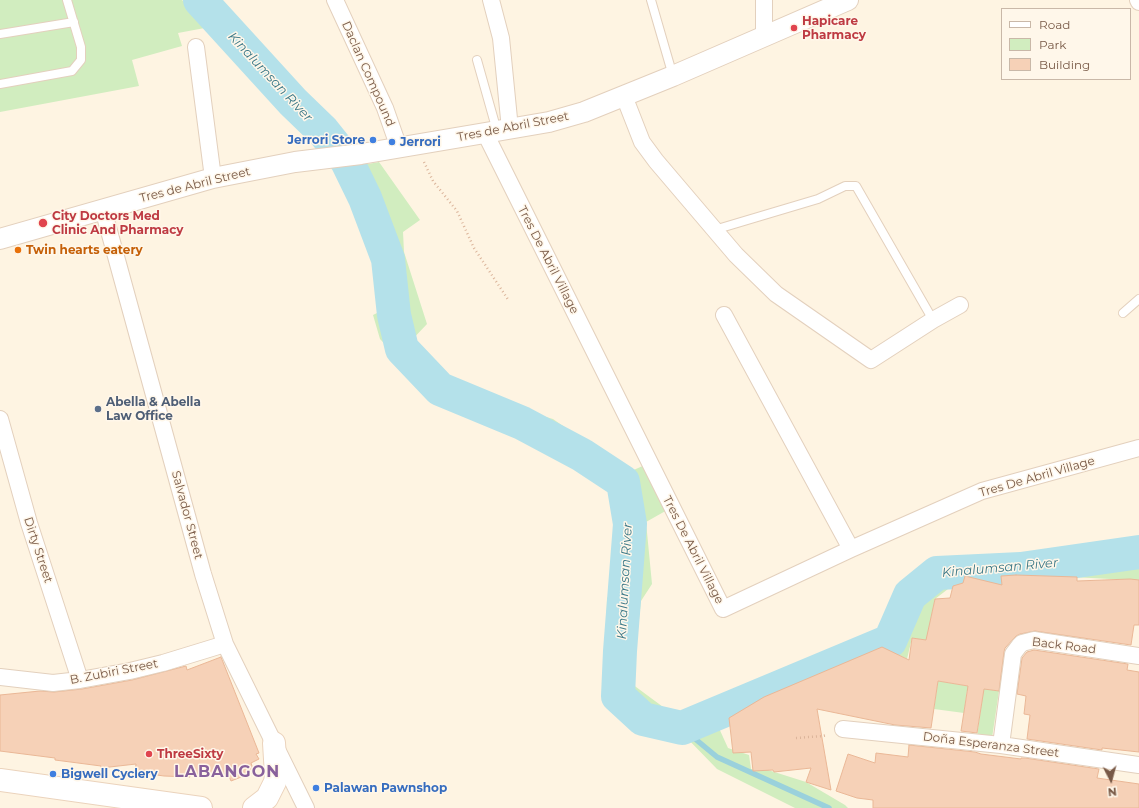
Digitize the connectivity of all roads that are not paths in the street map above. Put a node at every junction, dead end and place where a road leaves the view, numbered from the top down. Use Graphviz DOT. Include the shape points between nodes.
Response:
graph roads {
  1 [pos="67,0"];
  2 [pos="335,0"];
  3 [pos="491,0"];
  4 [pos="651,0"];
  5 [pos="764,0"];
  6 [pos="848,0"];
  7 [pos="74,22"];
  8 [pos="0,34"];
  9 [pos="764,37"];
  10 [pos="196,47"];
  11 [pos="477,60"];
  12 [pos="673,76"];
  13 [pos="0,84"];
  14 [pos="624,96"];
  15 [pos="497,131"];
  16 [pos="407,146"];
  17 [pos="213,178"];
  18 [pos="103,209"];
  19 [pos="714,230"];
  20 [pos="0,239"];
  21 [pos="1139,299"];
  22 [pos="960,305"];
  23 [pos="1123,313"];
  24 [pos="724,315"];
  25 [pos="933,320"];
  26 [pos="0,419"];
  27 [pos="1139,448"];
  28 [pos="851,549"];
  29 [pos="225,644"];
  30 [pos="1139,656"];
  31 [pos="0,677"];
  32 [pos="80,680"];
  33 [pos="843,729"];
  34 [pos="274,743"];
  35 [pos="1001,745"];
  36 [pos="1139,765"];
  37 [pos="0,780"];
  38 [pos="201,808"];
  39 [pos="254,808"];
  40 [pos="306,808"];
  1 -- 7 [label="lane"];
  2 -- 16 [label="street, Daclan Compound" via="385,108"];
  3 -- 15 [label="street" via="501,38"];
  4 -- 12 [label="lane"];
  5 -- 9 [label="street"];
  6 -- 9 [label="street, Tres de Abril Street"];
  7 -- 8 [label="lane"];
  7 -- 13 [label="lane" via="81,47 81,60 72,70"];
  9 -- 12 [label="street, Tres de Abril Street"];
  10 -- 17 [label="street"];
  11 -- 15 [label="lane"];
  12 -- 14 [label="street, Tres de Abril Street"];
  14 -- 15 [label="street, Tres de Abril Street" via="584,112 549,122"];
  14 -- 19 [label="street" via="642,142"];
  15 -- 16 [label="street, Tres de Abril Street"];
  15 -- 28 [label="street, Tres De Abril Village" via="723,609"];
  16 -- 17 [label="street, Tres de Abril Street" via="295,162"];
  17 -- 18 [label="street, Tres de Abril Street"];
  18 -- 20 [label="street, Tres de Abril Street"];
  18 -- 29 [label="street, Salvador Street" via="203,574"];
  19 -- 25 [label="street" via="776,294 871,360"];
  19 -- 25 [label="lane" via="818,199 845,186 856,186"];
  21 -- 23 [label="lane"];
  22 -- 25 [label="street"];
  24 -- 28 [label="street"];
  26 -- 32 [label="street, Dirty Street" via="29,523"];
  27 -- 28 [label="street, Tres De Abril Village" via="982,491"];
  29 -- 32 [label="street, B. Zubiri Street" via="163,663"];
  29 -- 34 [label="street, Salvador Street"];
  30 -- 35 [label="street, Back Road" via="1034,640 1022,643 1014,654"];
  31 -- 32 [label="street, B. Zubiri Street" via="53,683"];
  33 -- 35 [label="street, Doña Esperanza Street"];
  34 -- 39 [label="main road" via="275,782 267,798"];
  34 -- 40 [label="street, Salvador Street"];
  35 -- 36 [label="street, Doña Esperanza Street"];
  37 -- 38 [label="main road"];
}
